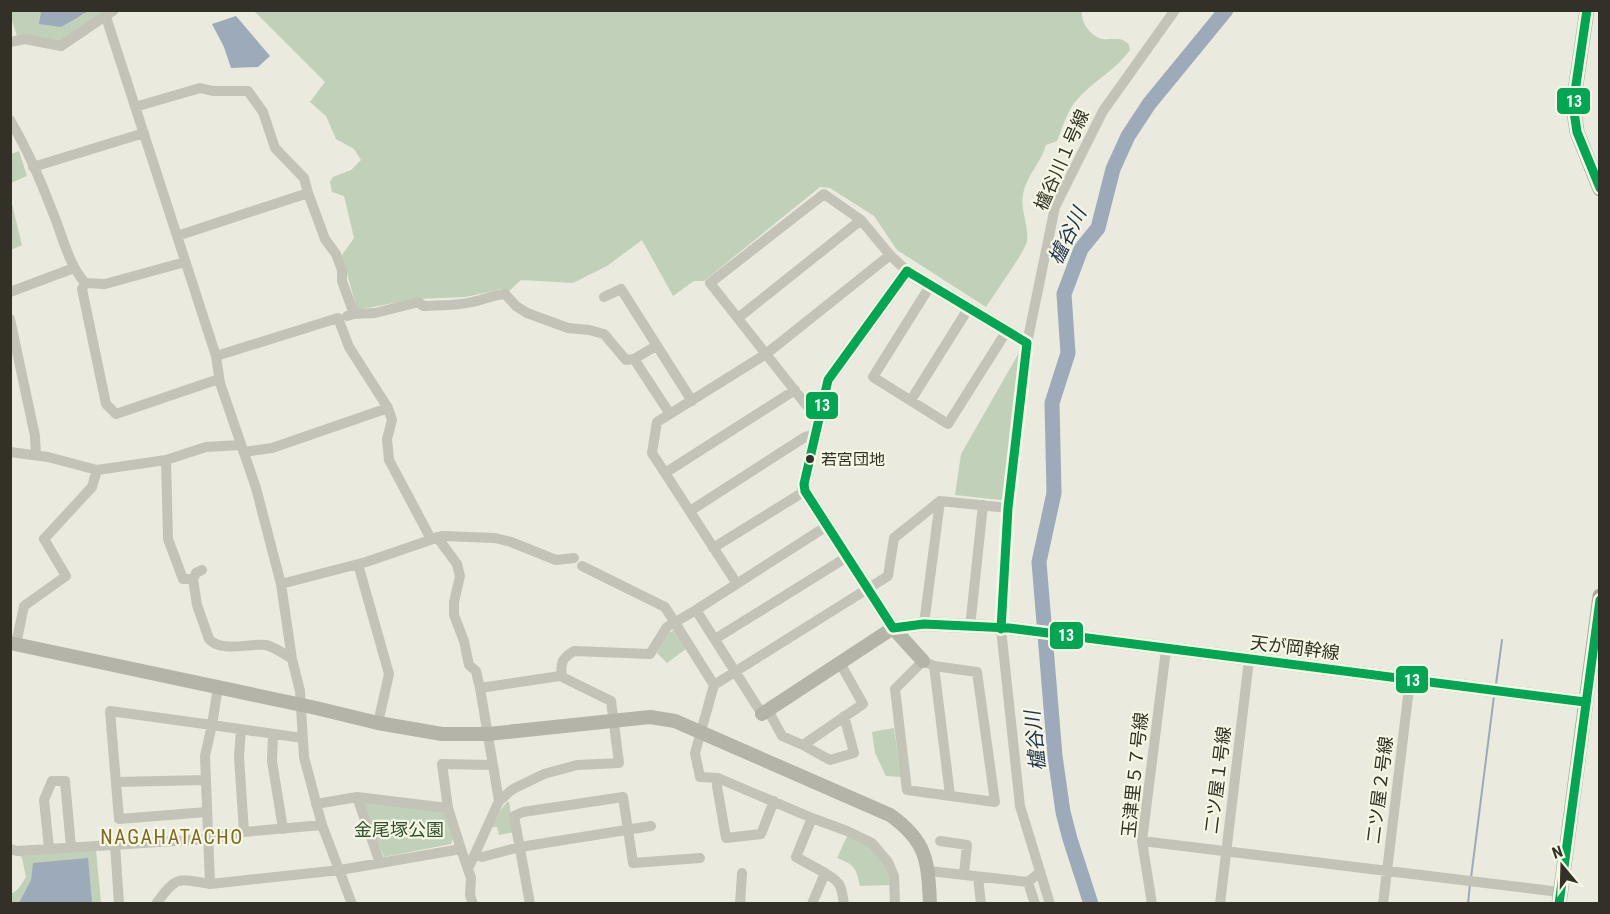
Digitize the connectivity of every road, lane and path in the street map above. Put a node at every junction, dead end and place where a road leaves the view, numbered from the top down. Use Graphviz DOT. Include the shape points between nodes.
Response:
graph roads {
  1 [pos="1587,10"];
  2 [pos="1171,12"];
  3 [pos="110,14"];
  4 [pos="10,42"];
  5 [pos="135,107"];
  6 [pos="10,120"];
  7 [pos="144,133"];
  8 [pos="33,167"];
  9 [pos="1599,189"];
  10 [pos="308,193"];
  11 [pos="861,220"];
  12 [pos="177,236"];
  13 [pos="890,255"];
  14 [pos="185,262"];
  15 [pos="74,268"];
  16 [pos="907,271"];
  17 [pos="86,283"];
  18 [pos="930,286"];
  19 [pos="10,292"];
  20 [pos="604,297"];
  21 [pos="968,309"];
  22 [pos="354,314"];
  23 [pos="338,318"];
  24 [pos="738,318"];
  25 [pos="10,319"];
  26 [pos="1006,332"];
  27 [pos="1027,343"];
  28 [pos="656,346"];
  29 [pos="766,354"];
  30 [pos="216,356"];
  31 [pos="634,358"];
  32 [pos="219,379"];
  33 [pos="795,390"];
  34 [pos="911,400"];
  35 [pos="692,401"];
  36 [pos="388,408"];
  37 [pos="669,414"];
  38 [pos="817,427"];
  39 [pos="242,449"];
  40 [pos="10,452"];
  41 [pos="36,455"];
  42 [pos="166,460"];
  43 [pos="97,470"];
  44 [pos="665,473"];
  45 [pos="805,491"];
  46 [pos="940,501"];
  47 [pos="983,505"];
  48 [pos="1008,508"];
  49 [pos="690,511"];
  50 [pos="827,525"];
  51 [pos="434,538"];
  52 [pos="713,548"];
  53 [pos="847,557"];
  54 [pos="358,564"];
  55 [pos="202,570"];
  56 [pos="193,579"];
  57 [pos="281,584"];
  58 [pos="736,584"];
  59 [pos="867,589"];
  60 [pos="1599,596"];
  61 [pos="696,610"];
  62 [pos="674,623"];
  63 [pos="924,624"];
  64 [pos="970,627"];
  65 [pos="893,628"];
  66 [pos="1005,629"];
  67 [pos="715,639"];
  68 [pos="13,643"];
  69 [pos="1166,650"];
  70 [pos="292,659"];
  71 [pos="1249,660"];
  72 [pos="840,663"];
  73 [pos="929,664"];
  74 [pos="736,673"];
  75 [pos="562,677"];
  76 [pos="1410,680"];
  77 [pos="714,685"];
  78 [pos="219,687"];
  79 [pos="480,688"];
  80 [pos="1585,702"];
  81 [pos="301,706"];
  82 [pos="765,712"];
  83 [pos="844,716"];
  84 [pos="615,720"];
  85 [pos="378,723"];
  86 [pos="212,726"];
  87 [pos="241,729"];
  88 [pos="702,732"];
  89 [pos="273,734"];
  90 [pos="488,734"];
  91 [pos="302,738"];
  92 [pos="803,745"];
  93 [pos="492,765"];
  94 [pos="718,778"];
  95 [pos="206,780"];
  96 [pos="116,782"];
  97 [pos="950,795"];
  98 [pos="357,797"];
  99 [pos="499,801"];
  100 [pos="774,801"];
  101 [pos="316,804"];
  102 [pos="448,808"];
  103 [pos="207,812"];
  104 [pos="812,818"];
  105 [pos="322,825"];
  106 [pos="651,826"];
  107 [pos="283,829"];
  108 [pos="627,831"];
  109 [pos="244,832"];
  110 [pos="207,839"];
  111 [pos="940,841"];
  112 [pos="1142,841"];
  113 [pos="115,844"];
  114 [pos="71,847"];
  115 [pos="520,847"];
  116 [pos="49,848"];
  117 [pos="10,849"];
  118 [pos="460,849"];
  119 [pos="1226,851"];
  120 [pos="475,854"];
  121 [pos="700,858"];
  122 [pos="380,863"];
  123 [pos="468,869"];
  124 [pos="340,870"];
  125 [pos="1387,871"];
  126 [pos="929,872"];
  127 [pos="742,873"];
  128 [pos="825,873"];
  129 [pos="1040,873"];
  130 [pos="964,874"];
  131 [pos="978,878"];
  132 [pos="1028,882"];
  133 [pos="210,884"];
  134 [pos="1559,898"];
  135 [pos="119,903"];
  136 [pos="156,903"];
  137 [pos="352,903"];
  138 [pos="473,903"];
  139 [pos="530,903"];
  140 [pos="740,903"];
  141 [pos="812,903"];
  142 [pos="844,903"];
  143 [pos="895,903"];
  144 [pos="930,903"];
  145 [pos="981,903"];
  146 [pos="1035,903"];
  147 [pos="1050,903"];
  148 [pos="1152,903"];
  149 [pos="1220,903"];
  150 [pos="1383,903"];
  1 -- 9 [label="main road" via="1573,105 1577,132"];
  2 -- 27 [label="street, 櫨谷川１号線" via="1103,111 1055,207"];
  3 -- 4 [label="street" via="61,46 25,39"];
  3 -- 5 [label="street"];
  5 -- 7 [label="street"];
  5 -- 10 [label="street" via="200,88 248,91 263,112 275,148 304,178"];
  6 -- 8 [label="street"];
  7 -- 8 [label="street"];
  7 -- 12 [label="street"];
  8 -- 15 [label="street"];
  10 -- 12 [label="street"];
  10 -- 22 [label="street" via="336,254"];
  11 -- 13 [label="street"];
  11 -- 24 [label="street"];
  11 -- 24 [label="street" via="824,194 710,283"];
  12 -- 14 [label="street"];
  13 -- 16 [label="street"];
  13 -- 29 [label="street"];
  14 -- 17 [label="street" via="105,284"];
  14 -- 30 [label="street"];
  15 -- 17 [label="street"];
  15 -- 19 [label="street"];
  16 -- 18 [label="street"];
  16 -- 38 [label="street" via="828,380"];
  17 -- 32 [label="street" via="82,289 106,404 116,414"];
  18 -- 21 [label="street"];
  18 -- 34 [label="street" via="873,377"];
  20 -- 28 [label="street" via="621,289"];
  21 -- 26 [label="street"];
  21 -- 34 [label="street"];
  22 -- 23 [label="street"];
  22 -- 31 [label="street" via="419,302 423,306 470,303 505,294 527,313 568,328 604,334 626,360"];
  23 -- 30 [label="street"];
  23 -- 36 [label="street" via="349,347"];
  24 -- 29 [label="street"];
  25 -- 41 [label="street"];
  26 -- 27 [label="street"];
  26 -- 34 [label="street" via="948,424"];
  27 -- 48 [label="street, 櫨谷川１号線"];
  28 -- 31 [label="street"];
  28 -- 35 [label="street"];
  29 -- 33 [label="street"];
  29 -- 35 [label="street"];
  30 -- 32 [label="street"];
  31 -- 37 [label="street"];
  32 -- 39 [label="street"];
  33 -- 38 [label="street"];
  33 -- 44 [label="street"];
  35 -- 37 [label="street"];
  36 -- 39 [label="street" via="272,448"];
  36 -- 51 [label="street" via="392,420 387,439 389,460"];
  37 -- 44 [label="street" via="657,422 652,453"];
  38 -- 45 [label="street"];
  38 -- 49 [label="street"];
  39 -- 42 [label="street" via="206,447"];
  39 -- 57 [label="street"];
  40 -- 41 [label="street"];
  41 -- 43 [label="street"];
  42 -- 43 [label="street"];
  42 -- 56 [label="street" via="168,539 183,579"];
  43 -- 68 [label="street" via="92,486 44,539 66,576 24,606"];
  44 -- 49 [label="street"];
  45 -- 50 [label="street"];
  45 -- 52 [label="street"];
  46 -- 47 [label="street"];
  46 -- 59 [label="street" via="894,538 888,576"];
  46 -- 63 [label="street"];
  47 -- 48 [label="street"];
  47 -- 64 [label="street"];
  48 -- 66 [label="street, 櫨谷川１号線"];
  49 -- 52 [label="street"];
  50 -- 53 [label="street"];
  50 -- 58 [label="street"];
  51 -- 54 [label="street"];
  51 -- 62 [label="street" via="495,538 556,560 578,562 665,607"];
  51 -- 79 [label="street" via="457,564 460,576 454,615"];
  52 -- 58 [label="street"];
  53 -- 59 [label="street"];
  53 -- 67 [label="street"];
  54 -- 57 [label="street"];
  54 -- 85 [label="street" via="389,674"];
  55 -- 56 [label="street"];
  56 -- 70 [label="street" via="197,605 213,643 231,647 269,645"];
  57 -- 70 [label="street"];
  58 -- 61 [label="street"];
  59 -- 65 [label="street"];
  59 -- 74 [label="street"];
  60 -- 80 [label="main road"];
  61 -- 62 [label="street"];
  61 -- 67 [label="street"];
  62 -- 75 [label="street" via="667,627 650,654 574,651 560,664"];
  62 -- 77 [label="street"];
  63 -- 64 [label="street, 天が岡幹線"];
  63 -- 65 [label="street, 天が岡幹線"];
  64 -- 66 [label="street, 天が岡幹線"];
  65 -- 72 [label="street"];
  65 -- 73 [label="street"];
  66 -- 69 [label="street, 天が岡幹線"];
  66 -- 129 [label="street, 櫨谷川１号線" via="1020,806"];
  67 -- 74 [label="street"];
  68 -- 78 [label="street"];
  69 -- 71 [label="street, 天が岡幹線"];
  69 -- 112 [label="street, 玉津里５７号線"];
  70 -- 81 [label="street"];
  71 -- 76 [label="street, 天が岡幹線"];
  71 -- 119 [label="street, 二ツ屋１号線"];
  72 -- 82 [label="street"];
  72 -- 83 [label="street" via="863,704"];
  73 -- 97 [label="street"];
  73 -- 97 [label="street" via="895,689 907,790"];
  73 -- 97 [label="street" via="977,672 995,802"];
  74 -- 77 [label="street"];
  74 -- 82 [label="street"];
  75 -- 79 [label="street"];
  75 -- 84 [label="street" via="611,701"];
  76 -- 80 [label="street, 天が岡幹線"];
  76 -- 125 [label="street, 二ツ屋２号線"];
  77 -- 88 [label="street"];
  78 -- 81 [label="street"];
  78 -- 86 [label="street"];
  79 -- 90 [label="street"];
  80 -- 134 [label="main road"];
  81 -- 85 [label="street"];
  81 -- 91 [label="street"];
  82 -- 92 [label="street" via="782,736"];
  83 -- 92 [label="street"];
  83 -- 92 [label="street" via="854,753 830,760"];
  84 -- 88 [label="street" via="650,717 675,721"];
  84 -- 90 [label="street"];
  84 -- 99 [label="street" via="619,764 577,765 544,774 513,789"];
  85 -- 90 [label="street" via="442,734"];
  86 -- 87 [label="street"];
  86 -- 95 [label="street" via="205,756"];
  86 -- 96 [label="street" via="110,711"];
  87 -- 89 [label="street"];
  87 -- 109 [label="street"];
  88 -- 94 [label="street" via="695,753 700,777"];
  88 -- 126 [label="street" via="890,815 914,835"];
  89 -- 91 [label="street"];
  89 -- 107 [label="street" via="272,760"];
  90 -- 93 [label="street"];
  91 -- 101 [label="street"];
  93 -- 99 [label="street"];
  93 -- 102 [label="street" via="442,764"];
  94 -- 100 [label="street"];
  94 -- 100 [label="street" via="726,838 761,834"];
  95 -- 96 [label="street"];
  95 -- 103 [label="street"];
  96 -- 103 [label="street" via="119,819"];
  98 -- 101 [label="street"];
  98 -- 102 [label="street"];
  98 -- 122 [label="street"];
  99 -- 120 [label="street"];
  100 -- 104 [label="street"];
  101 -- 105 [label="street"];
  102 -- 118 [label="street"];
  103 -- 110 [label="street"];
  104 -- 128 [label="street" via="796,857"];
  104 -- 143 [label="street" via="872,843 894,876"];
  105 -- 107 [label="street"];
  105 -- 124 [label="street"];
  106 -- 108 [label="street"];
  107 -- 109 [label="street"];
  108 -- 115 [label="street"];
  108 -- 115 [label="street" via="623,797 514,816"];
  108 -- 121 [label="street" via="633,863"];
  109 -- 110 [label="street"];
  110 -- 113 [label="street"];
  110 -- 133 [label="street"];
  111 -- 130 [label="street" via="967,845"];
  112 -- 119 [label="street"];
  112 -- 148 [label="street, 玉津里５７号線"];
  113 -- 114 [label="street"];
  113 -- 135 [label="street"];
  114 -- 116 [label="street"];
  114 -- 116 [label="street" via="65,781 52,781 44,800"];
  115 -- 120 [label="street" via="482,857"];
  115 -- 139 [label="street"];
  116 -- 117 [label="street"];
  118 -- 122 [label="street"];
  118 -- 123 [label="street"];
  119 -- 125 [label="street"];
  119 -- 149 [label="street, 二ツ屋１号線"];
  120 -- 123 [label="street"];
  122 -- 124 [label="street"];
  123 -- 138 [label="street"];
  124 -- 133 [label="street"];
  124 -- 137 [label="street"];
  125 -- 134 [label="street"];
  125 -- 150 [label="street, 二ツ屋２号線"];
  126 -- 130 [label="street"];
  126 -- 144 [label="street"];
  127 -- 140 [label="street"];
  128 -- 141 [label="street"];
  128 -- 142 [label="street" via="841,885"];
  129 -- 132 [label="street"];
  129 -- 147 [label="street, 櫨谷川１号線"];
  130 -- 131 [label="street"];
  131 -- 132 [label="street"];
  131 -- 145 [label="street"];
  132 -- 146 [label="street"];
  133 -- 136 [label="street" via="177,880"];
}
